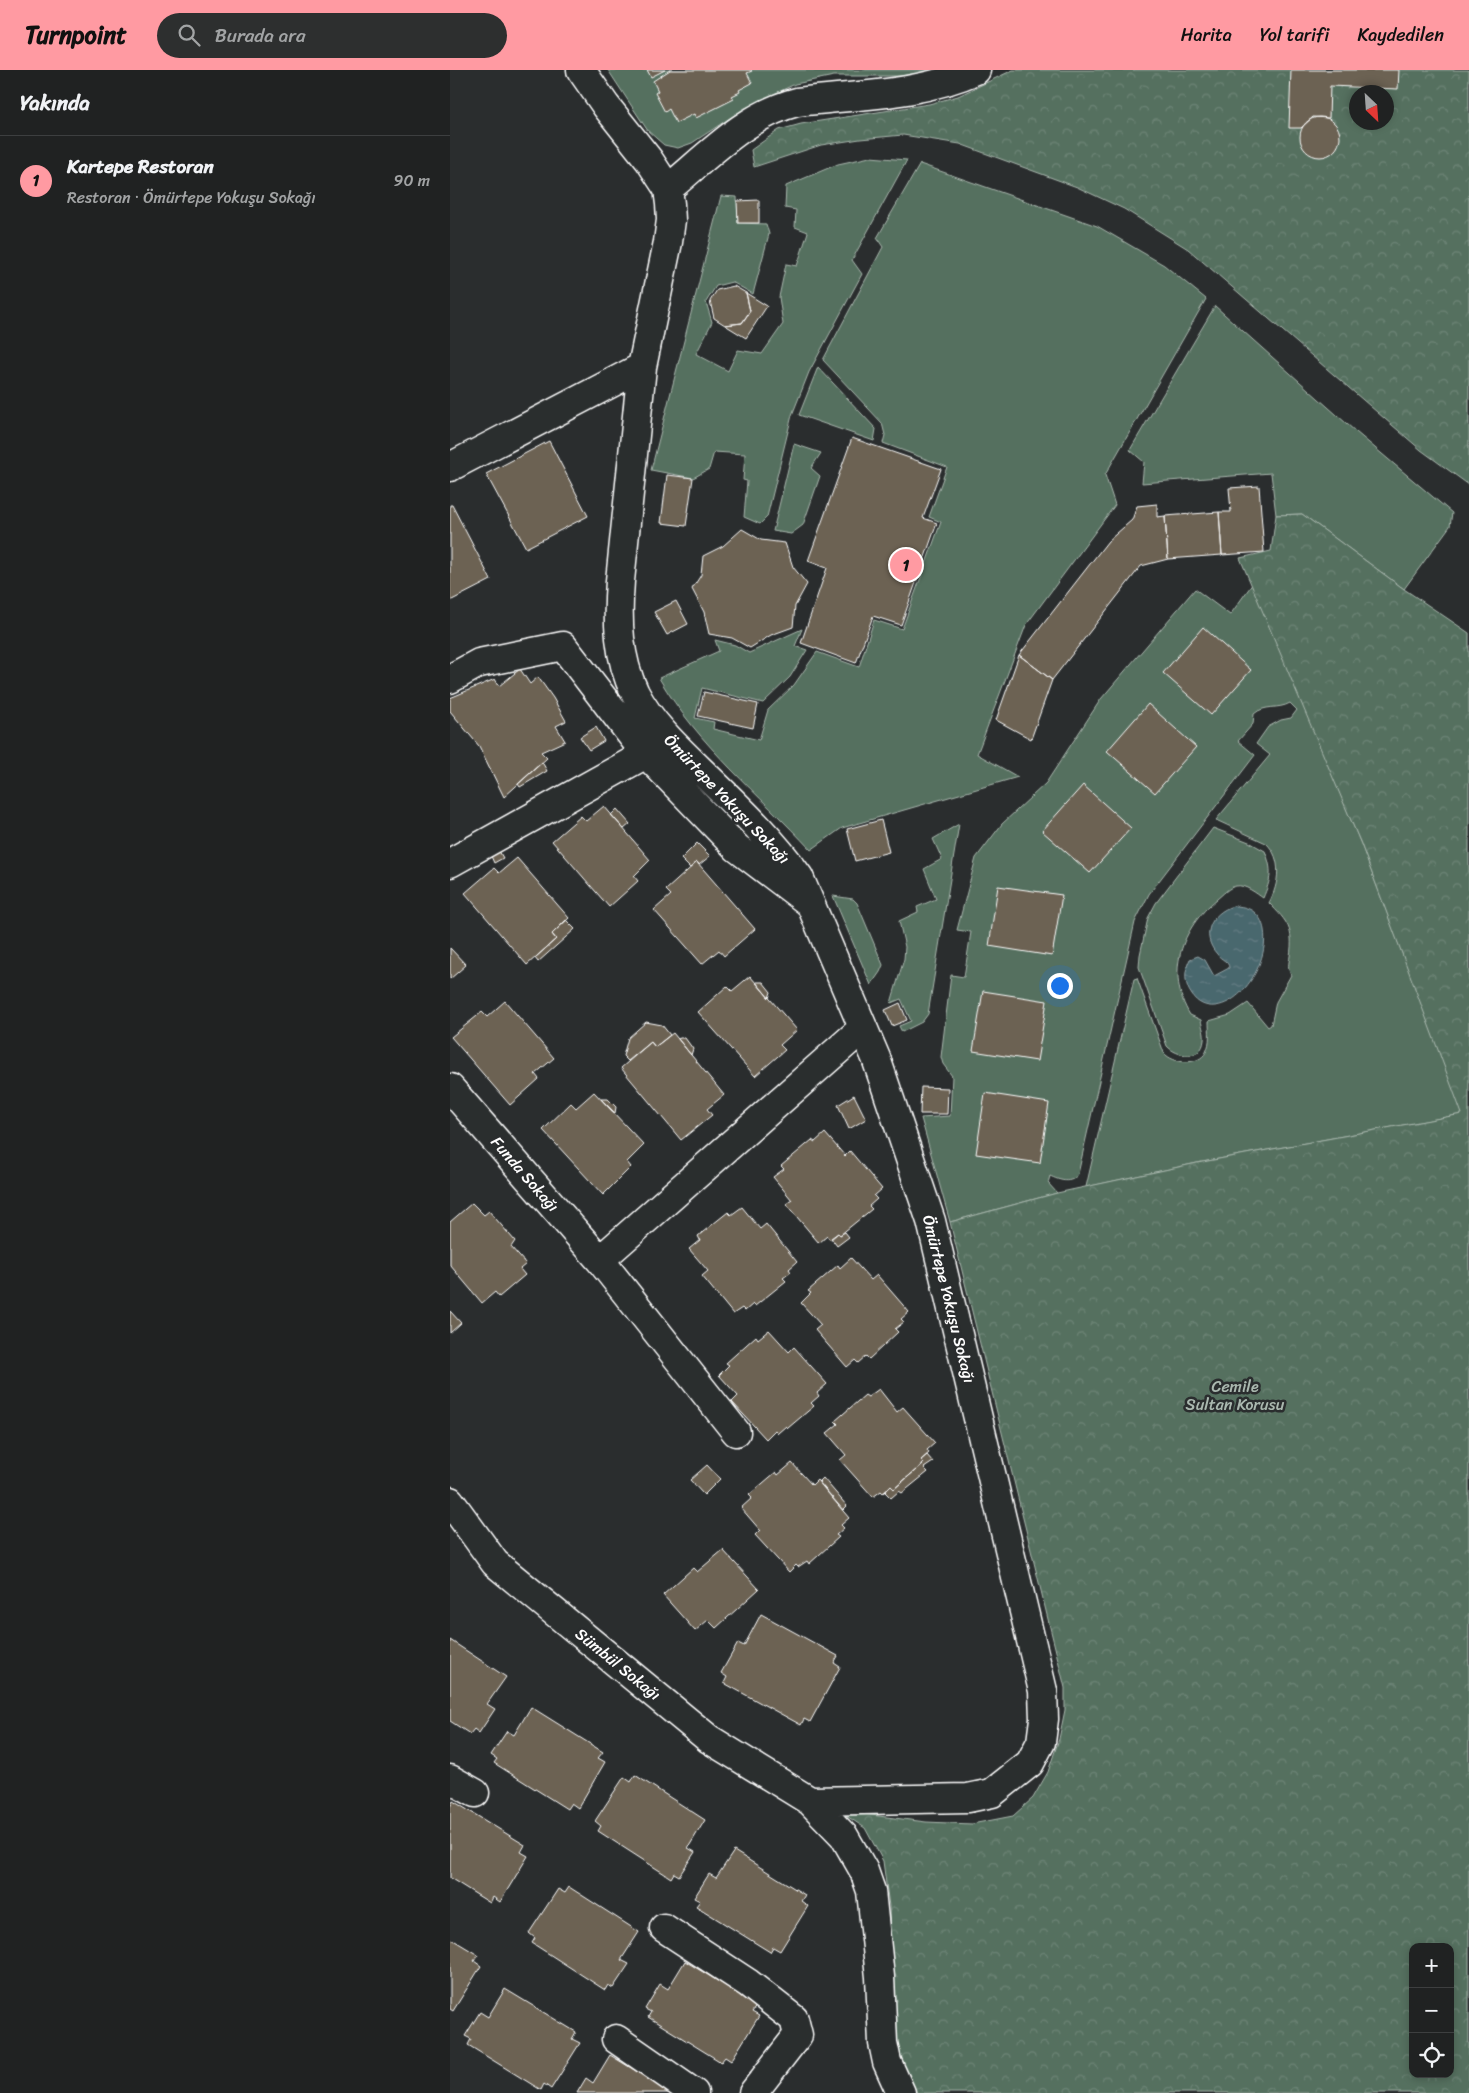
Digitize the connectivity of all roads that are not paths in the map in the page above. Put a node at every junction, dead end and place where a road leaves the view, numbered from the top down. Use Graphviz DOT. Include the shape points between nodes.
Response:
graph roads {
  1 [pos="581,70"];
  2 [pos="976,70"];
  3 [pos="668,189"];
  4 [pos="642,367"];
  5 [pos="450,466"];
  6 [pos="450,680"];
  7 [pos="646,754"];
  8 [pos="450,863"];
  9 [pos="812,905"];
  10 [pos="863,1028"];
  11 [pos="450,1088"];
  12 [pos="600,1260"];
  13 [pos="736,1432"];
  14 [pos="450,1501"];
  15 [pos="450,1779"];
  16 [pos="475,1793"];
  17 [pos="810,1801"];
  18 [pos="664,1928"];
  19 [pos="616,2039"];
  20 [pos="694,2093"];
  21 [pos="752,2093"];
  22 [pos="901,2093"];
  1 -- 3 [label="street, Ömürtepe Yokuşu Sokağı"];
  2 -- 3 [label="street" via="920,88 778,107 744,126"];
  3 -- 4 [label="street, Ömürtepe Yokuşu Sokağı" via="671,220 668,242"];
  4 -- 5 [label="street"];
  4 -- 9 [label="street, Ömürtepe Yokuşu Sokağı" via="617,613 626,668 636,694 665,736 783,855 799,877"];
  6 -- 7 [label="street" via="479,662 563,646"];
  7 -- 8 [label="street"];
  7 -- 9 [label="street" via="737,848"];
  9 -- 10 [label="street, Ömürtepe Yokuşu Sokağı"];
  10 -- 12 [label="street"];
  10 -- 17 [label="street, Ömürtepe Yokuşu Sokağı" via="931,1221 1043,1691 1044,1719 1041,1742 1030,1763 992,1793 968,1798"];
  11 -- 12 [label="street, Funda Sokağı"];
  12 -- 13 [label="street, Funda Sokağı"];
  14 -- 17 [label="street, Sümbül Sokağı" via="495,1563 709,1739"];
  15 -- 16 [label="street"];
  17 -- 22 [label="street" via="844,1836 871,1890 883,2043 886,2062"];
  18 -- 21 [label="street" via="748,1983 794,2019 798,2035"];
  19 -- 20 [label="street"];
}
